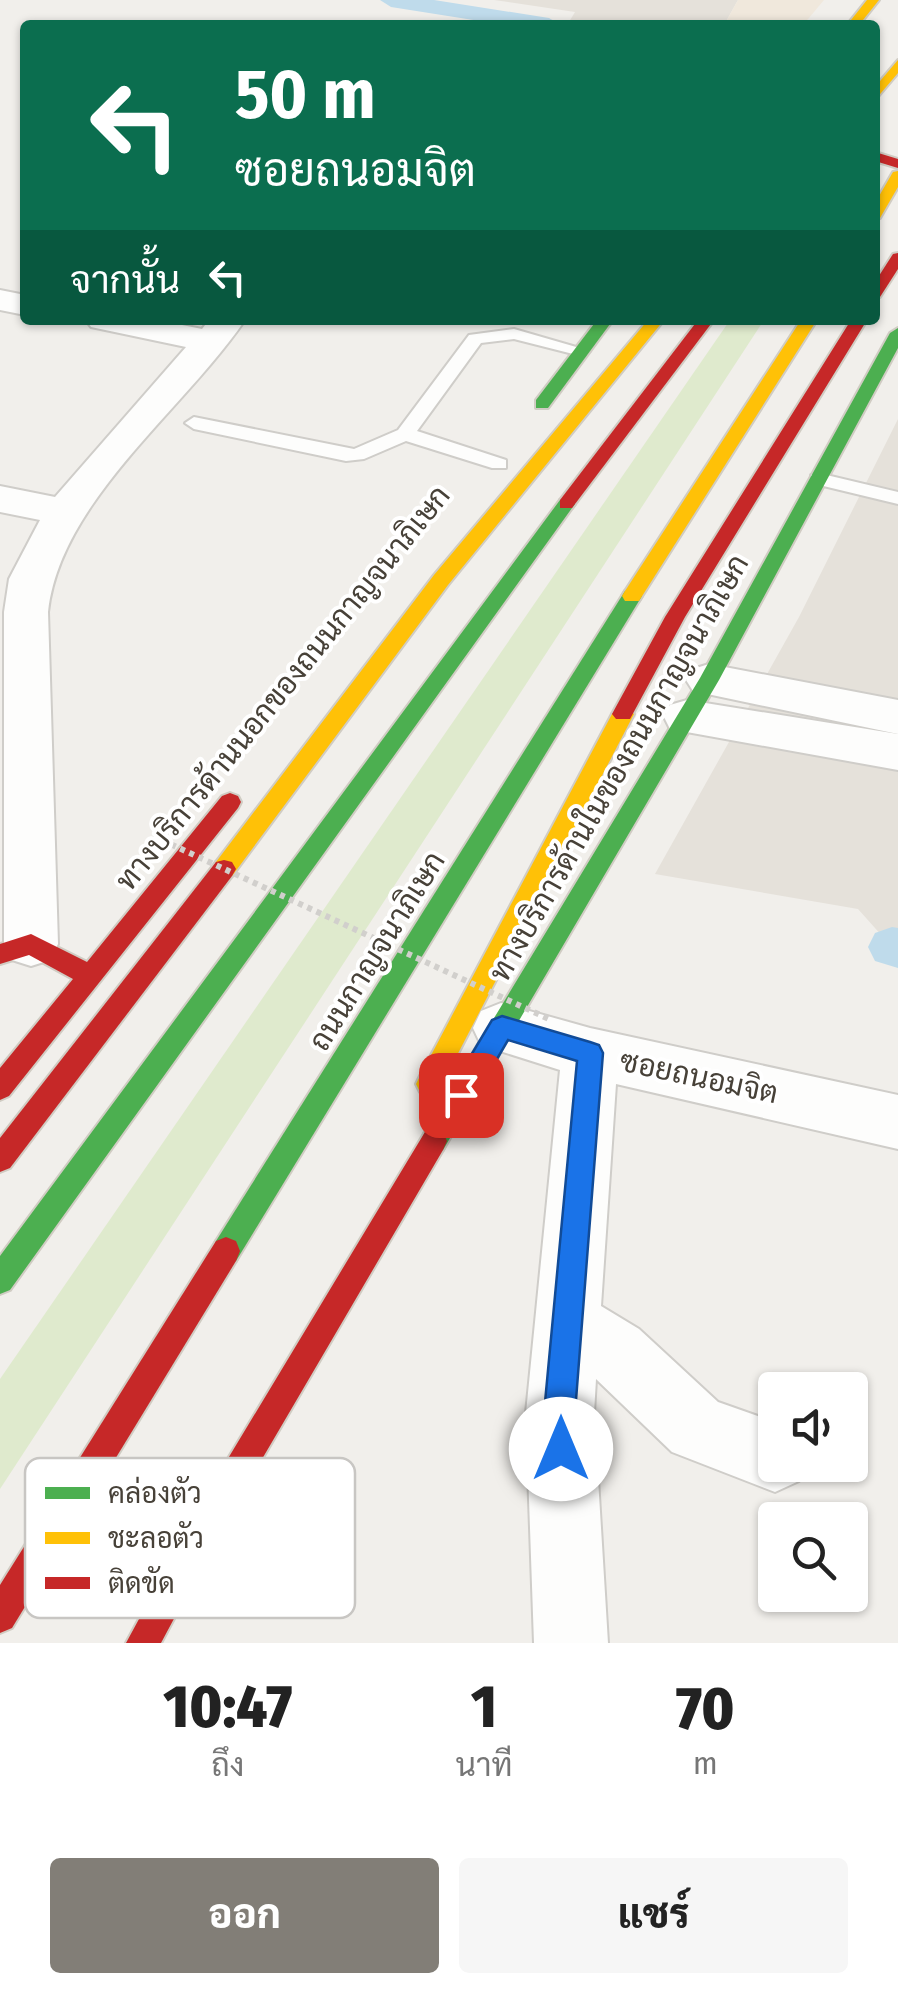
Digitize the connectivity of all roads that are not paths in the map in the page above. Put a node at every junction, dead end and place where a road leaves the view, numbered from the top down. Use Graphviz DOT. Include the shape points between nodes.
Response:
graph roads {
  1 [pos="898,64"];
  2 [pos="880,89"];
  3 [pos="898,176"];
  4 [pos="880,207"];
  5 [pos="898,257"];
  6 [pos="880,286"];
  7 [pos="161,325"];
  8 [pos="601,325"];
  9 [pos="652,325"];
  10 [pos="702,325"];
  11 [pos="805,325"];
  12 [pos="856,325"];
  13 [pos="219,330"];
  14 [pos="898,333"];
  15 [pos="581,351"];
  16 [pos="534,416"];
  17 [pos="194,423"];
  18 [pos="405,434"];
  19 [pos="505,456"];
  20 [pos="818,479"];
  21 [pos="481,490"];
  22 [pos="898,498"];
  23 [pos="0,499"];
  24 [pos="64,512"];
  25 [pos="698,698"];
  26 [pos="898,717"];
  27 [pos="898,752"];
  28 [pos="250,776"];
  29 [pos="15,949"];
  30 [pos="89,975"];
  31 [pos="547,1034"];
  32 [pos="0,1088"];
  33 [pos="421,1101"];
  34 [pos="898,1122"];
  35 [pos="0,1160"];
  36 [pos="368,1205"];
  37 [pos="0,1280"];
  38 [pos="569,1324"];
  39 [pos="758,1451"];
  40 [pos="98,1458"];
  41 [pos="242,1458"];
  42 [pos="250,1458"];
  43 [pos="25,1576"];
  44 [pos="0,1616"];
  45 [pos="157,1618"];
  46 [pos="143,1643"];
  47 [pos="571,1643"];
  1 -- 2 [label="main road"];
  3 -- 4 [label="main road"];
  5 -- 6 [label="main road"];
  7 -- 13 [label="street"];
  8 -- 15 [label="main road"];
  9 -- 35 [label="main road" via="440,580"];
  10 -- 37 [label="main road"];
  11 -- 40 [label="main road, ถนนกาญจนาภิเษก"];
  12 -- 33 [label="main road" via="675,617"];
  13 -- 24 [label="street"];
  14 -- 20 [label="main road, ทางบริการด้านในของถนนกาญจนาภิเษก"];
  15 -- 16 [label="main road"];
  15 -- 18 [label="lane" via="510,332 475,339"];
  17 -- 18 [label="lane" via="346,455"];
  18 -- 19 [label="lane"];
  19 -- 21 [label="main road, ทางบริการด้านนอกของถนนกาญจนาภิเษก"];
  20 -- 22 [label="lane"];
  20 -- 25 [label="main road, ทางบริการด้านในของถนนกาญจนาภิเษก"];
  23 -- 24 [label="street"];
  24 -- 29 [label="street" via="30,579 26,612"];
  25 -- 26 [label="street"];
  25 -- 27 [label="street"];
  25 -- 31 [label="main road, ทางบริการด้านในของถนนกาญจนาภิเษก"];
  28 -- 30 [label="main road, ทางบริการด้านนอกของถนนกาญจนาภิเษก"];
  29 -- 30 [label="main road"];
  30 -- 32 [label="main road, ทางบริการด้านนอกของถนนกาญจนาภิเษก"];
  31 -- 34 [label="street, ซอยถนอมจิต"];
  31 -- 38 [label="street"];
  31 -- 42 [label="main road, ทางบริการด้านในของถนนกาญจนาภิเษก"];
  36 -- 41 [label="main road"];
  38 -- 39 [label="street" via="616,1352 696,1428"];
  38 -- 47 [label="street" via="560,1413"];
  43 -- 44 [label="main road, ถนนกาญจนาภิเษก"];
  45 -- 46 [label="main road, ทางบริการด้านในของถนนกาญจนาภิเษก"];
}
